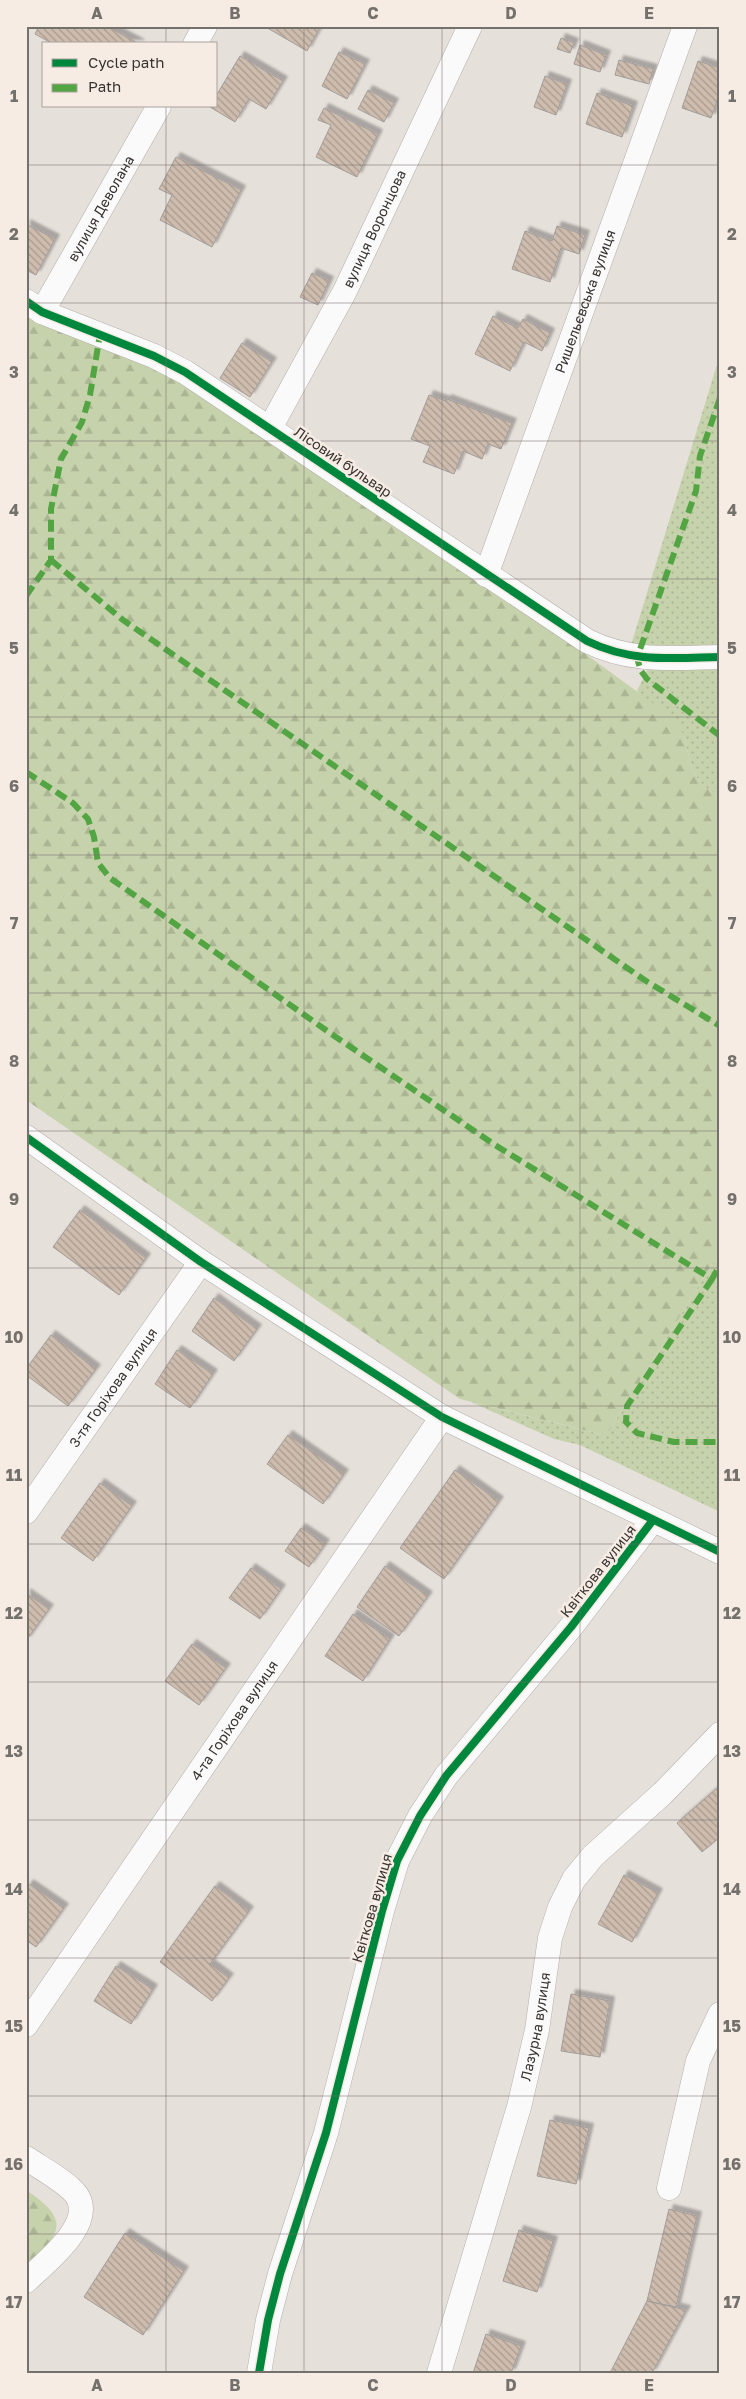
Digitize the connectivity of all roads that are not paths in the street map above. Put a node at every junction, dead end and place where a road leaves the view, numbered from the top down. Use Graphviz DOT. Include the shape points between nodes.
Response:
graph roads {
  1 [pos="205,26"];
  2 [pos="470,26"];
  3 [pos="685,26"];
  4 [pos="196,42"];
  5 [pos="158,108"];
  6 [pos="34,306"];
  7 [pos="270,428"];
  8 [pos="486,575"];
  9 [pos="720,657"];
  10 [pos="26,1137"];
  11 [pos="201,1262"];
  12 [pos="442,1417"];
  13 [pos="26,1512"];
  14 [pos="653,1520"];
  15 [pos="720,1552"];
  16 [pos="720,1734"];
  17 [pos="720,2014"];
  18 [pos="26,2025"];
  19 [pos="26,2158"];
  20 [pos="669,2188"];
  21 [pos="26,2281"];
  22 [pos="259,2373"];
  23 [pos="439,2373"];
  1 -- 4 [label="street"];
  2 -- 7 [label="street, вулиця Воронцова" via="345,291"];
  3 -- 8 [label="street, Ришельєвська вулиця"];
  5 -- 6 [label="street, вулиця Деволана"];
  6 -- 7 [label="street, Лісовий бульвар" via="154,356"];
  7 -- 8 [label="street, Лісовий бульвар"];
  8 -- 9 [label="street, Лісовий бульвар" via="610,652 637,658"];
  10 -- 11 [label="street"];
  11 -- 12 [label="street"];
  11 -- 13 [label="street, 3-тя Горіхова вулиця"];
  12 -- 14 [label="street"];
  12 -- 18 [label="street, 4-та Горіхова вулиця"];
  14 -- 15 [label="street"];
  14 -- 22 [label="street, Квіткова вулиця" via="572,1627 446,1776 420,1816 397,1861 326,2133 268,2320"];
  16 -- 23 [label="street, Лазурна вулиця" via="663,1793 593,1856 574,1879 560,1907 550,1938 537,2030 519,2107"];
  17 -- 20 [label="street" via="698,2061"];
  19 -- 21 [label="street" via="72,2190 79,2200 80,2212 72,2235"];
}
